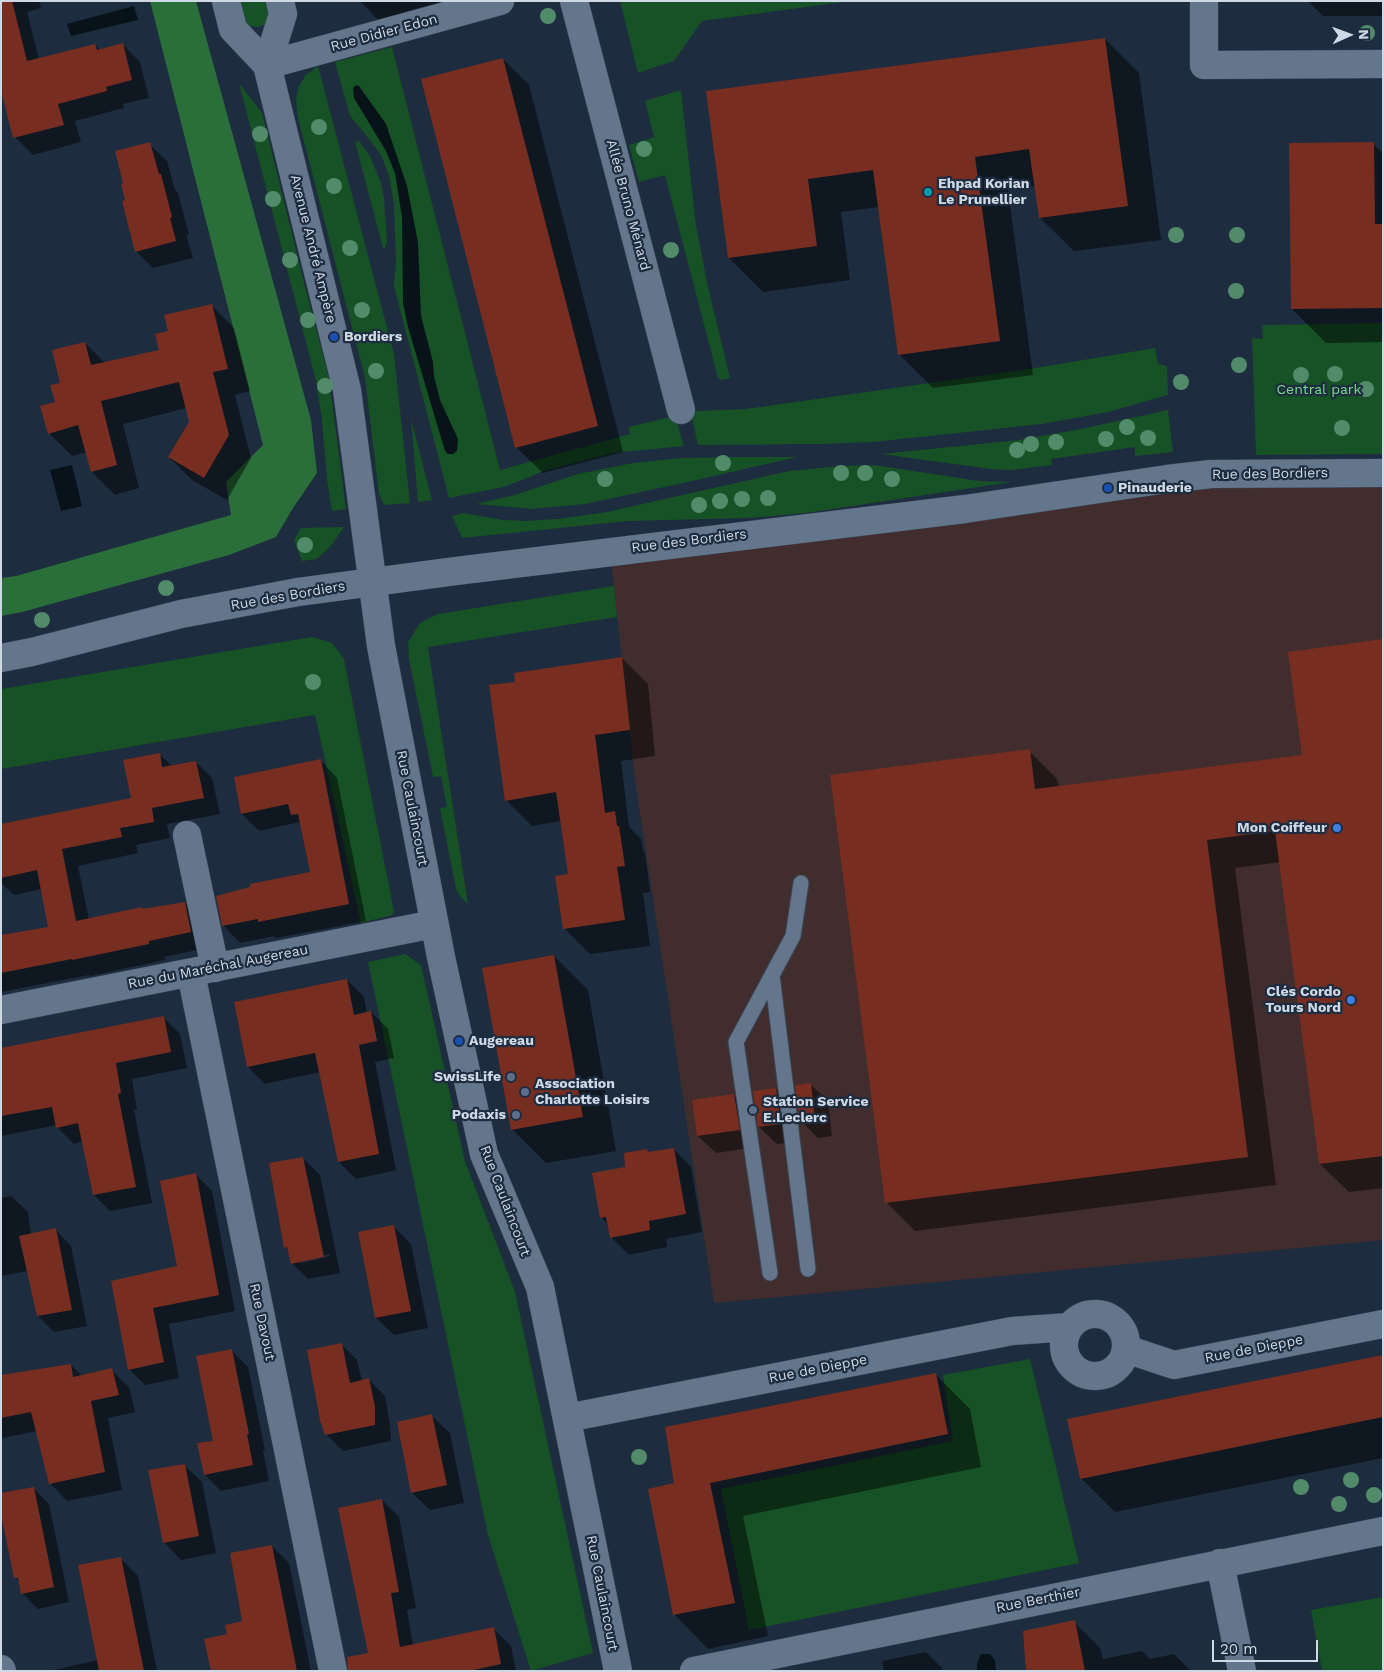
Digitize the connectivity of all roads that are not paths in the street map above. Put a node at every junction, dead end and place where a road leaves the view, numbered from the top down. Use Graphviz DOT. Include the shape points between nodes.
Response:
graph roads {
  1 [pos="226,1"];
  2 [pos="280,1"];
  3 [pos="500,1"];
  4 [pos="574,1"];
  5 [pos="1204,1"];
  6 [pos="1383,64"];
  7 [pos="267,65"];
  8 [pos="681,410"];
  9 [pos="1383,473"];
  10 [pos="372,582"];
  11 [pos="1,658"];
  12 [pos="187,835"];
  13 [pos="801,883"];
  14 [pos="434,924"];
  15 [pos="203,970"];
  16 [pos="772,975"];
  17 [pos="1,1010"];
  18 [pos="808,1269"];
  19 [pos="770,1273"];
  20 [pos="1383,1324"];
  21 [pos="1069,1327"];
  22 [pos="1126,1349"];
  23 [pos="567,1418"];
  24 [pos="1383,1531"];
  25 [pos="1220,1563"];
  26 [pos="781,1661"];
  27 [pos="333,1671"];
  28 [pos="618,1671"];
  29 [pos="694,1671"];
  30 [pos="1242,1671"];
  1 -- 7 [label="street, Avenue André Ampère" via="233,29"];
  2 -- 7 [label="street" via="283,14"];
  3 -- 7 [label="street, Rue Didier Edon"];
  4 -- 8 [label="street, Allée Bruno Ménard"];
  5 -- 6 [label="street" via="1204,65"];
  7 -- 10 [label="street, Avenue André Ampère" via="348,390"];
  9 -- 10 [label="street, Rue des Bordiers" via="1211,474 966,509"];
  10 -- 11 [label="street, Rue des Bordiers" via="181,614"];
  10 -- 14 [label="street, Rue Caulaincourt" via="381,646"];
  12 -- 15 [label="street, Rue Davout"];
  13 -- 16 [label="lane" via="793,936"];
  14 -- 15 [label="street, Rue du Maréchal Augereau"];
  14 -- 23 [label="street, Rue Caulaincourt" via="484,1154 540,1287"];
  15 -- 17 [label="street, Rue du Maréchal Augereau"];
  15 -- 27 [label="street, Rue Davout"];
  16 -- 18 [label="lane"];
  16 -- 19 [label="lane" via="736,1042"];
  20 -- 22 [label="street, Rue de Dieppe" via="1174,1365"];
  21 -- 22 [label="street, Rue de Dieppe" via="1086,1315 1106,1316 1122,1329"];
  21 -- 22 [label="street" via="1063,1345 1065,1354 1069,1363 1083,1375 1093,1377 1111,1372 1119,1366"];
  21 -- 23 [label="street, Rue de Dieppe" via="1012,1330"];
  23 -- 28 [label="street, Rue Caulaincourt"];
  24 -- 25 [label="street, Rue Berthier"];
  25 -- 26 [label="street, Rue Berthier"];
  25 -- 30 [label="street"];
  26 -- 29 [label="street, Rue Berthier"];
}
